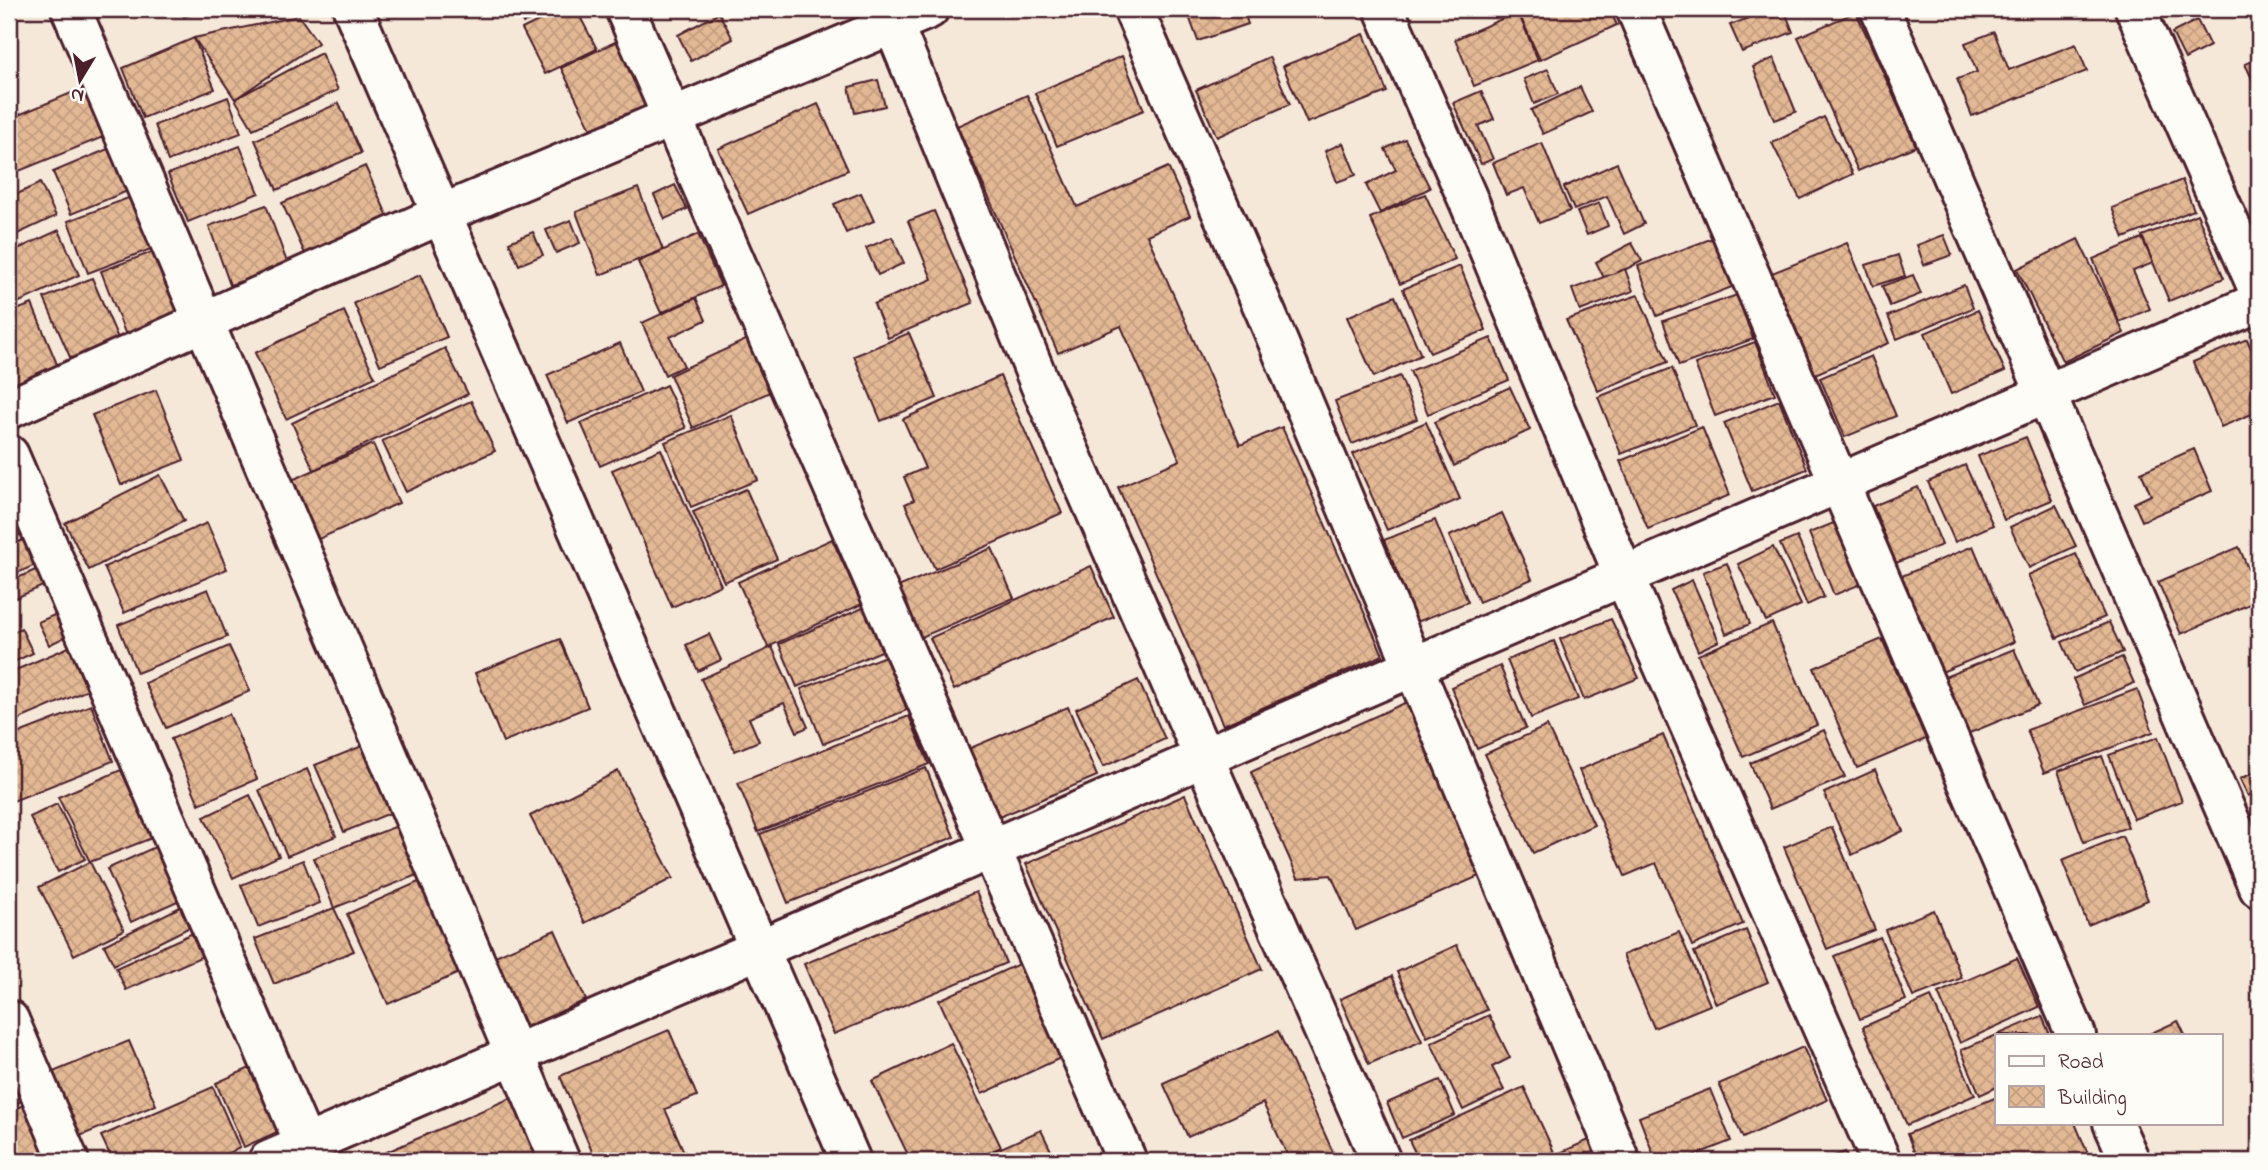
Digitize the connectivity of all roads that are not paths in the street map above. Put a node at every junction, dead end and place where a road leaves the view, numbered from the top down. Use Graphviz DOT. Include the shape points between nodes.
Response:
graph roads {
  1 [pos="71,9"];
  2 [pos="353,9"];
  3 [pos="625,9"];
  4 [pos="929,9"];
  5 [pos="1133,9"];
  6 [pos="1384,9"];
  7 [pos="1636,9"];
  8 [pos="1880,9"];
  9 [pos="2135,9"];
  10 [pos="890,16"];
  11 [pos="673,117"];
  12 [pos="442,214"];
  13 [pos="2259,292"];
  14 [pos="2259,302"];
  15 [pos="204,322"];
  16 [pos="2045,394"];
  17 [pos="9,409"];
  18 [pos="9,455"];
  19 [pos="1838,484"];
  20 [pos="1624,576"];
  21 [pos="1414,667"];
  22 [pos="1203,758"];
  23 [pos="990,850"];
  24 [pos="2259,888"];
  25 [pos="760,949"];
  26 [pos="9,1020"];
  27 [pos="2076,1034"];
  28 [pos="514,1055"];
  29 [pos="2113,1124"];
  30 [pos="309,1153"];
  31 [pos="69,1161"];
  32 [pos="268,1161"];
  33 [pos="560,1161"];
  34 [pos="851,1161"];
  35 [pos="1127,1161"];
  36 [pos="1381,1161"];
  37 [pos="1620,1161"];
  38 [pos="1881,1161"];
  39 [pos="2130,1161"];
  1 -- 15 [label="street"];
  2 -- 12 [label="street"];
  3 -- 11 [label="street"];
  4 -- 10 [label="street"];
  5 -- 21 [label="street"];
  6 -- 20 [label="street"];
  7 -- 19 [label="street"];
  8 -- 16 [label="street"];
  9 -- 13 [label="street"];
  10 -- 11 [label="street"];
  10 -- 22 [label="street" via="1042,389"];
  11 -- 12 [label="street"];
  11 -- 23 [label="street"];
  12 -- 15 [label="street"];
  12 -- 25 [label="street"];
  14 -- 16 [label="street"];
  15 -- 17 [label="street"];
  15 -- 28 [label="street"];
  16 -- 19 [label="street"];
  16 -- 24 [label="street"];
  18 -- 30 [label="street"];
  19 -- 20 [label="street"];
  19 -- 27 [label="street"];
  20 -- 21 [label="street"];
  20 -- 38 [label="street"];
  21 -- 22 [label="street"];
  21 -- 37 [label="street"];
  22 -- 23 [label="street"];
  22 -- 36 [label="street"];
  23 -- 25 [label="street"];
  23 -- 35 [label="street"];
  25 -- 28 [label="street"];
  25 -- 34 [label="street"];
  26 -- 31 [label="street"];
  28 -- 30 [label="street"];
  28 -- 33 [label="street"];
  29 -- 39 [label="street"];
  30 -- 32 [label="street"];
}
